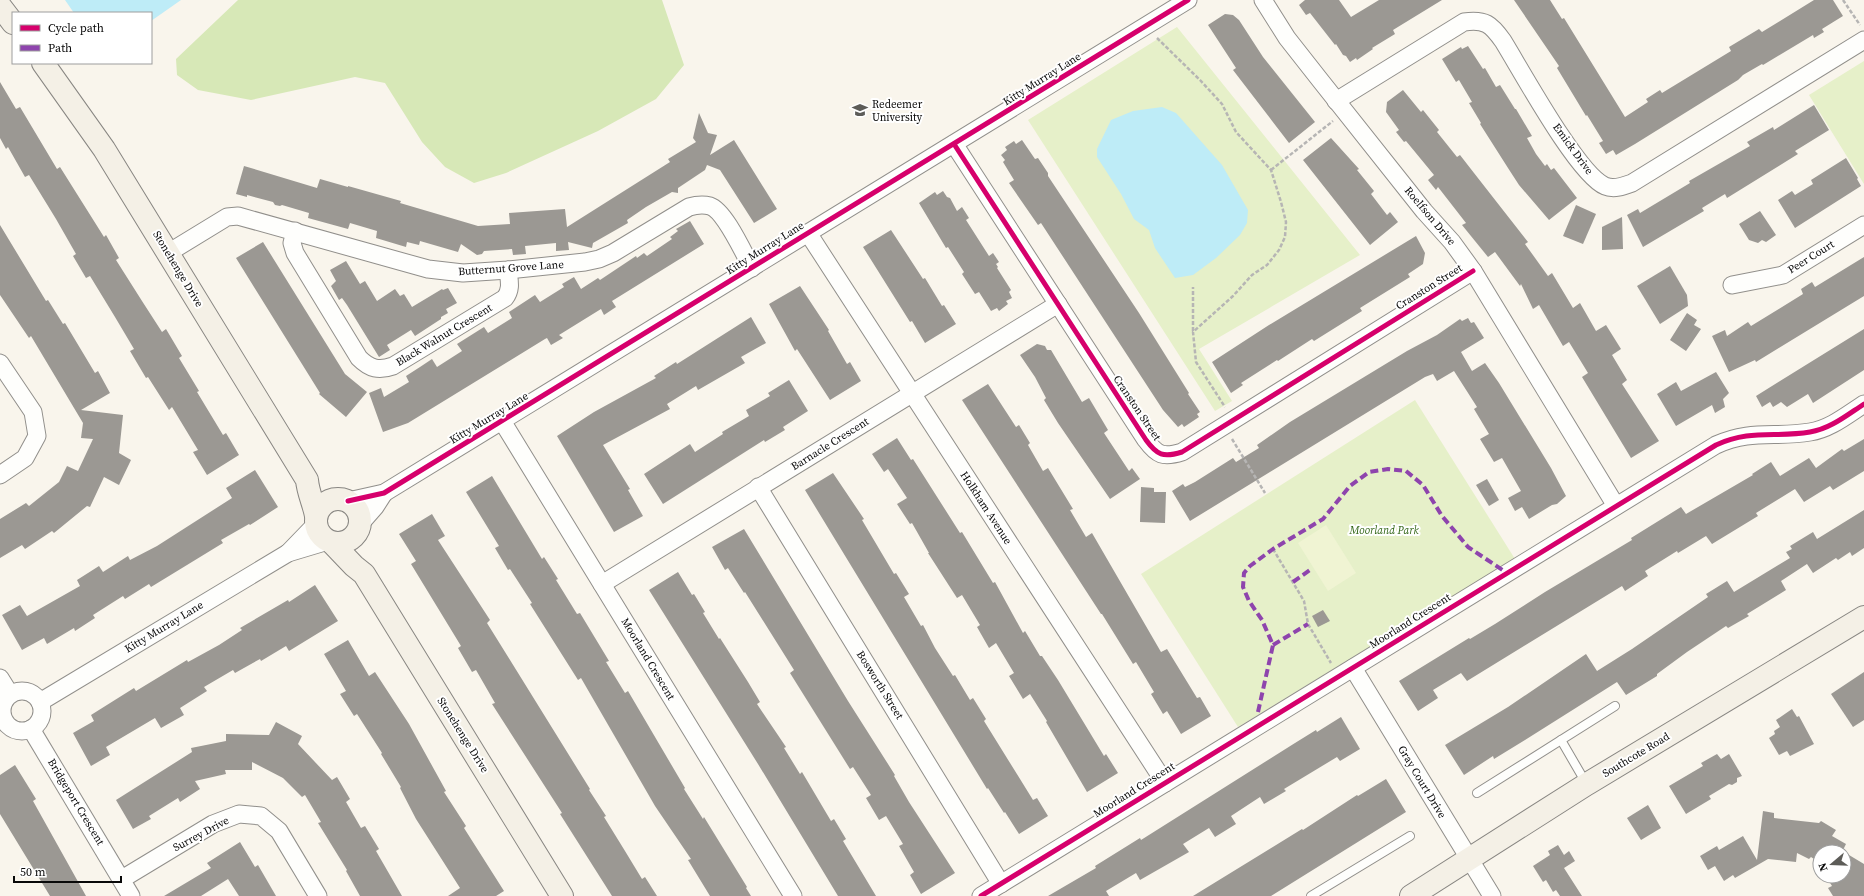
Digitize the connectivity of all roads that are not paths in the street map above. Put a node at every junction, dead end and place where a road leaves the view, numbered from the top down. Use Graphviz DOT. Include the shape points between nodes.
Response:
graph roads {
  1 [pos="1188,0"];
  2 [pos="1263,0"];
  3 [pos="0,6"];
  4 [pos="12,22"];
  5 [pos="1863,35"];
  6 [pos="44,64"];
  7 [pos="1336,101"];
  8 [pos="954,144"];
  9 [pos="1864,225"];
  10 [pos="295,231"];
  11 [pos="808,233"];
  12 [pos="168,253"];
  13 [pos="752,268"];
  14 [pos="508,270"];
  15 [pos="1473,271"];
  16 [pos="1732,285"];
  17 [pos="1058,304"];
  18 [pos="0,363"];
  19 [pos="912,393"];
  20 [pos="1864,404"];
  21 [pos="502,421"];
  22 [pos="0,475"];
  23 [pos="307,480"];
  24 [pos="758,487"];
  25 [pos="384,493"];
  26 [pos="344,500"];
  27 [pos="1616,506"];
  28 [pos="316,520"];
  29 [pos="360,526"];
  30 [pos="331,542"];
  31 [pos="288,552"];
  32 [pos="364,574"];
  33 [pos="602,584"];
  34 [pos="1864,617"];
  35 [pos="1352,668"];
  36 [pos="0,678"];
  37 [pos="10,694"];
  38 [pos="40,702"];
  39 [pos="1615,706"];
  40 [pos="2,724"];
  41 [pos="31,729"];
  42 [pos="1561,740"];
  43 [pos="1165,783"];
  44 [pos="1587,784"];
  45 [pos="1477,793"];
  46 [pos="1410,836"];
  47 [pos="1470,860"];
  48 [pos="122,879"];
  49 [pos="1000,884"];
  50 [pos="132,896"];
  51 [pos="318,896"];
  52 [pos="562,896"];
  53 [pos="793,896"];
  54 [pos="981,896"];
  55 [pos="1311,896"];
  56 [pos="1411,896"];
  57 [pos="1492,896"];
  1 -- 8 [label="street, Kitty Murray Lane"];
  2 -- 7 [label="street, Roelfson Drive"];
  3 -- 4 [label="street"];
  5 -- 7 [label="street, Emick Drive" via="1632,183 1618,187 1606,187 1583,165 1559,132 1503,41 1493,28 1484,22 1464,22"];
  6 -- 12 [label="street, Stonehenge Drive" via="104,149"];
  7 -- 15 [label="street, Roelfson Drive"];
  8 -- 11 [label="street, Kitty Murray Lane"];
  8 -- 17 [label="street, Cranston Street"];
  9 -- 16 [label="street, Peer Court" via="1783,275"];
  10 -- 12 [label="street, Butternut Grove Lane" via="245,217 227,217"];
  10 -- 14 [label="street, Butternut Grove Lane" via="428,269 463,273"];
  10 -- 14 [label="street, Black Walnut Crescent" via="292,243 295,254 359,358 366,366 375,369 393,366 505,298 510,287"];
  11 -- 13 [label="street, Kitty Murray Lane"];
  11 -- 19 [label="street, Holkham Avenue"];
  12 -- 23 [label="street, Stonehenge Drive"];
  13 -- 14 [label="street, Butternut Grove Lane" via="720,214 711,207 700,204 689,207 599,259"];
  13 -- 21 [label="street, Kitty Murray Lane"];
  15 -- 17 [label="street, Cranston Street" via="1233,421 1182,452 1172,455 1162,455 1153,450"];
  15 -- 27 [label="street, Roelfson Drive"];
  17 -- 19 [label="street, Barnacle Crescent"];
  18 -- 22 [label="street" via="32,412 37,436 25,458"];
  19 -- 24 [label="street, Barnacle Crescent"];
  19 -- 43 [label="street, Holkham Avenue"];
  20 -- 27 [label="street, Moorland Crescent" via="1820,430 1728,439"];
  21 -- 25 [label="street, Kitty Murray Lane"];
  21 -- 33 [label="street, Moorland Crescent"];
  23 -- 26 [label="street, Stonehenge Drive"];
  23 -- 28 [label="street, Stonehenge Drive"];
  24 -- 33 [label="street, Barnacle Crescent"];
  24 -- 49 [label="street, Bosworth Street"];
  25 -- 26 [label="street, Kitty Murray Lane"];
  25 -- 29 [label="street, Kitty Murray Lane"];
  26 -- 28 [label="street" via="334,499 322,505"];
  26 -- 29 [label="street" via="358,510"];
  27 -- 35 [label="street, Moorland Crescent"];
  28 -- 30 [label="street" via="318,531"];
  28 -- 31 [label="street, Kitty Murray Lane"];
  29 -- 30 [label="street" via="346,543"];
  29 -- 32 [label="street, Stonehenge Drive" via="359,545"];
  30 -- 31 [label="street, Kitty Murray Lane"];
  30 -- 32 [label="street, Stonehenge Drive"];
  31 -- 38 [label="street, Kitty Murray Lane"];
  32 -- 52 [label="street, Stonehenge Drive"];
  33 -- 53 [label="street, Moorland Crescent"];
  34 -- 44 [label="street, Southcote Road"];
  35 -- 43 [label="street, Moorland Crescent"];
  35 -- 47 [label="street, Gray Court Drive"];
  36 -- 37 [label="street"];
  37 -- 38 [label="street" via="23,691 36,696"];
  37 -- 40 [label="street" via="2,704"];
  38 -- 41 [label="street" via="42,714 36,726"];
  39 -- 42 [label="lane"];
  40 -- 41 [label="street" via="20,732"];
  41 -- 48 [label="street, Bridgeport Crescent"];
  42 -- 44 [label="lane"];
  42 -- 45 [label="lane"];
  43 -- 49 [label="street, Moorland Crescent"];
  44 -- 47 [label="street, Southcote Road"];
  46 -- 55 [label="lane"];
  47 -- 56 [label="street, Southcote Road"];
  47 -- 57 [label="street, Gray Court Drive"];
  48 -- 50 [label="street, Bridgeport Crescent"];
  48 -- 51 [label="street, Surrey Drive" via="213,824 239,814 261,816 279,831"];
  49 -- 54 [label="street, Moorland Crescent"];
}
